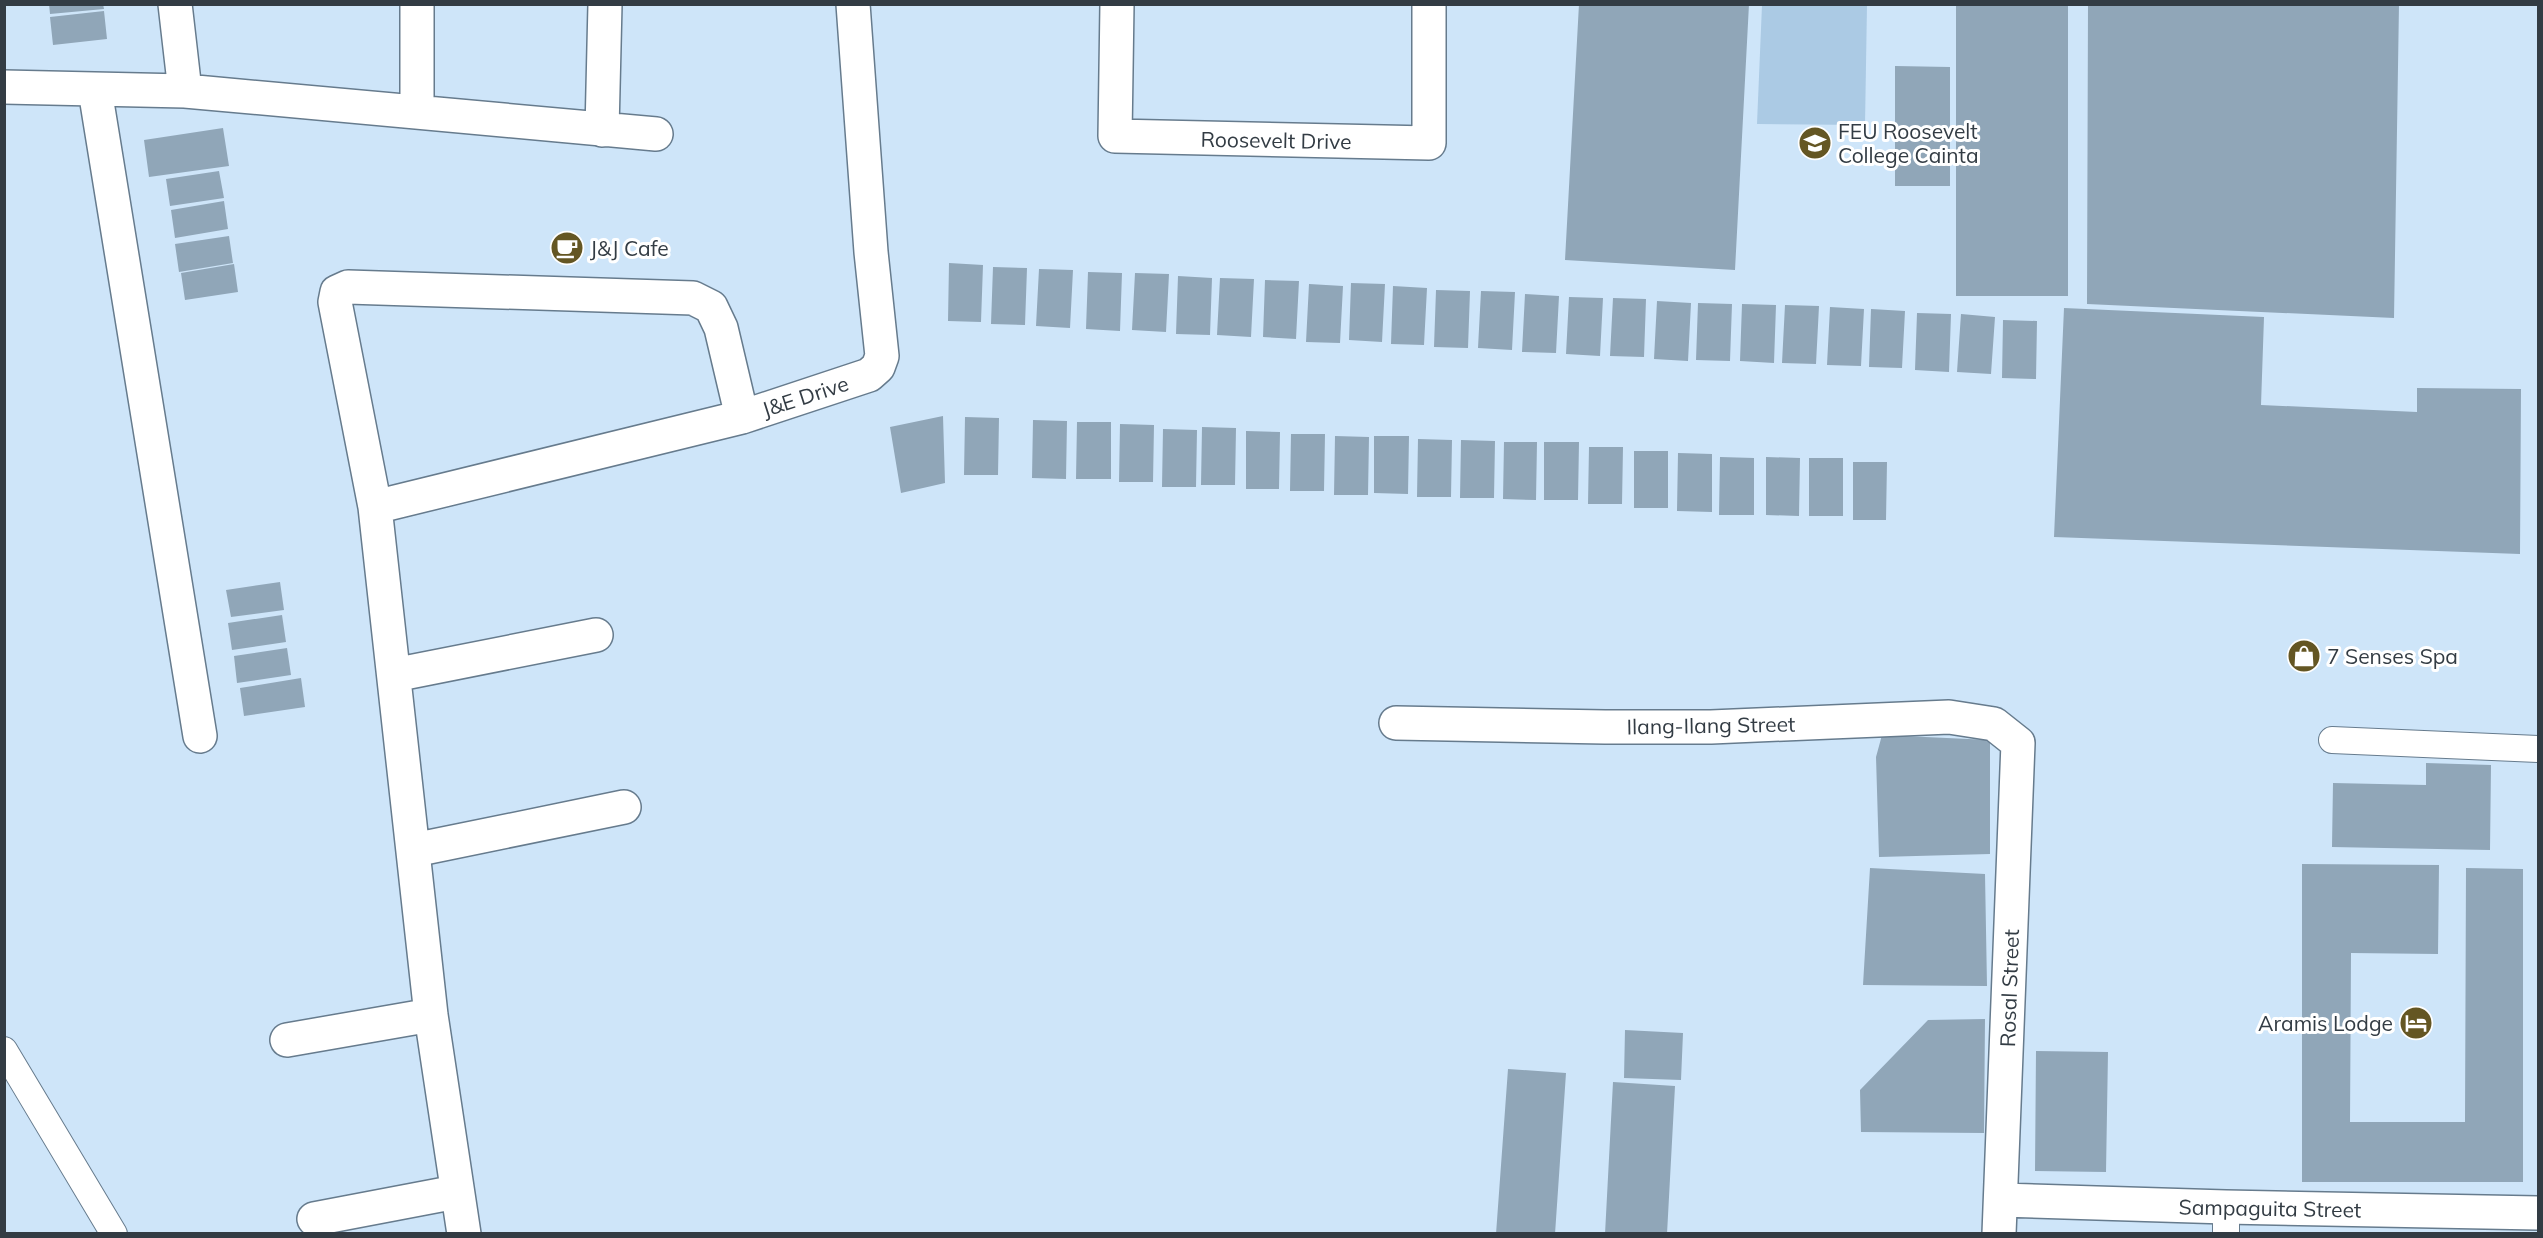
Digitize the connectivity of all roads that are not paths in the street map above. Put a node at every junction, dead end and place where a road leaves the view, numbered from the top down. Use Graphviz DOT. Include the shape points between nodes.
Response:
graph roads {
  1 [pos="175,4"];
  2 [pos="417,4"];
  3 [pos="605,4"];
  4 [pos="853,4"];
  5 [pos="1117,4"];
  6 [pos="1429,4"];
  7 [pos="4,87"];
  8 [pos="95,90"];
  9 [pos="185,91"];
  10 [pos="417,112"];
  11 [pos="602,130"];
  12 [pos="656,134"];
  13 [pos="742,417"];
  14 [pos="375,507"];
  15 [pos="596,635"];
  16 [pos="394,675"];
  17 [pos="1396,723"];
  18 [pos="200,736"];
  19 [pos="2332,740"];
  20 [pos="2018,743"];
  21 [pos="2538,749"];
  22 [pos="624,807"];
  23 [pos="414,850"];
  24 [pos="431,1015"];
  25 [pos="287,1040"];
  26 [pos="4,1050"];
  27 [pos="456,1192"];
  28 [pos="2001,1200"];
  29 [pos="2538,1212"];
  30 [pos="314,1219"];
  31 [pos="2226,1220"];
  32 [pos="114,1233"];
  33 [pos="464,1233"];
  34 [pos="1999,1233"];
  1 -- 9 [label="street"];
  2 -- 10 [label="street"];
  3 -- 11 [label="street"];
  4 -- 13 [label="street, J&E Drive" via="882,356 869,375"];
  5 -- 6 [label="street, Roosevelt Drive" via="1115,136 1429,143"];
  7 -- 8 [label="street"];
  8 -- 9 [label="street"];
  8 -- 18 [label="street"];
  9 -- 10 [label="street"];
  10 -- 11 [label="street"];
  11 -- 12 [label="street"];
  13 -- 14 [label="street, J&E Drive"];
  13 -- 14 [label="street" via="721,328 711,307 693,298 348,287 337,291 335,302"];
  14 -- 16 [label="street"];
  15 -- 16 [label="street"];
  16 -- 23 [label="street"];
  17 -- 20 [label="street, Ilang-Ilang Street" via="1711,727 1948,717 1994,724"];
  19 -- 21 [label="lane"];
  20 -- 28 [label="street, Rosal Street"];
  22 -- 23 [label="street"];
  23 -- 24 [label="street"];
  24 -- 25 [label="street"];
  24 -- 27 [label="street"];
  26 -- 32 [label="lane"];
  27 -- 30 [label="street"];
  27 -- 33 [label="street"];
  28 -- 31 [label="street, Sampaguita Street"];
  28 -- 34 [label="street, Rosal Street"];
  29 -- 31 [label="street, Sampaguita Street"];
}
